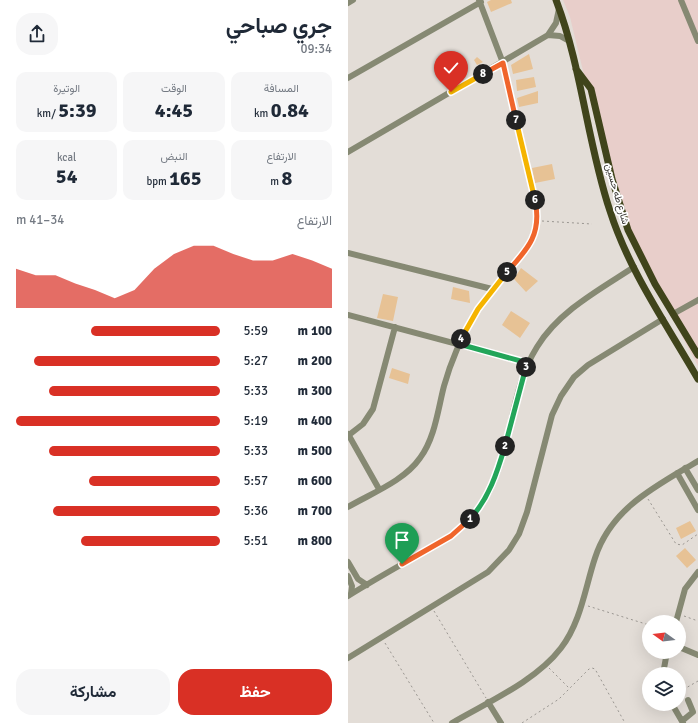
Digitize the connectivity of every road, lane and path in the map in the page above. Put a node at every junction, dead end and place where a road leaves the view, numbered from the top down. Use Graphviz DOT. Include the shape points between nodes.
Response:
graph roads {
  1 [pos="353,0"];
  2 [pos="556,0"];
  3 [pos="681,0"];
  4 [pos="480,1"];
  5 [pos="348,3"];
  6 [pos="560,9"];
  7 [pos="548,36"];
  8 [pos="569,40"];
  9 [pos="698,41"];
  10 [pos="503,63"];
  11 [pos="575,68"];
  12 [pos="348,78"];
  13 [pos="348,152"];
  14 [pos="537,220"];
  15 [pos="592,224"];
  16 [pos="348,253"];
  17 [pos="634,267"];
  18 [pos="492,289"];
  19 [pos="698,300"];
  20 [pos="348,314"];
  21 [pos="673,314"];
  22 [pos="663,319"];
  23 [pos="395,327"];
  24 [pos="459,344"];
  25 [pos="698,355"];
  26 [pos="528,363"];
  27 [pos="698,379"];
  28 [pos="348,435"];
  29 [pos="698,461"];
  30 [pos="685,468"];
  31 [pos="677,473"];
  32 [pos="379,489"];
  33 [pos="698,490"];
  34 [pos="644,493"];
  35 [pos="348,507"];
  36 [pos="698,510"];
  37 [pos="698,534"];
  38 [pos="348,562"];
  39 [pos="698,572"];
  40 [pos="348,576"];
  41 [pos="367,585"];
  42 [pos="350,595"];
  43 [pos="581,604"];
  44 [pos="431,607"];
  45 [pos="678,614"];
  46 [pos="698,621"];
  47 [pos="642,622"];
  48 [pos="382,638"];
  49 [pos="686,650"];
  50 [pos="698,655"];
  51 [pos="348,658"];
  52 [pos="546,665"];
  53 [pos="698,681"];
  54 [pos="686,688"];
  55 [pos="570,689"];
  56 [pos="688,700"];
  57 [pos="488,702"];
  58 [pos="676,711"];
  59 [pos="683,722"];
  60 [pos="434,723"];
  61 [pos="452,723"];
  62 [pos="500,723"];
  63 [pos="522,723"];
  64 [pos="625,723"];
  1 -- 5 [label="street"];
  2 -- 6 [label="main road, شارع طه حسين"];
  3 -- 9 [label="street"];
  4 -- 10 [label="street"];
  4 -- 12 [label="street"];
  6 -- 7 [label="street" via="556,23"];
  6 -- 8 [label="main road, شارع طه حسين"];
  7 -- 8 [label="street" via="560,36"];
  7 -- 10 [label="street"];
  8 -- 11 [label="main road, شارع طه حسين"];
  10 -- 13 [label="street"];
  10 -- 14 [label="street"];
  11 -- 17 [label="main road, شارع طه حسين" via="606,199 617,231"];
  11 -- 21 [label="main road, شارع طه حسين" via="591,89 622,213 643,262"];
  14 -- 15 [label="path"];
  14 -- 18 [label="street" via="530,245"];
  16 -- 18 [label="street"];
  17 -- 22 [label="main road, شارع طه حسين"];
  17 -- 26 [label="street" via="571,309 543,338"];
  18 -- 24 [label="street"];
  19 -- 21 [label="street"];
  20 -- 23 [label="street"];
  21 -- 25 [label="main road, شارع طه حسين"];
  22 -- 27 [label="main road, شارع طه حسين"];
  22 -- 44 [label="street" via="592,362 574,377 552,415 527,512 512,545 488,572"];
  23 -- 24 [label="street"];
  23 -- 28 [label="street" via="373,409 363,424"];
  24 -- 26 [label="street"];
  24 -- 32 [label="street" via="425,450 408,471"];
  26 -- 41 [label="street" via="498,472 481,505 451,536"];
  28 -- 32 [label="street"];
  29 -- 30 [label="street"];
  30 -- 31 [label="street"];
  30 -- 33 [label="street"];
  31 -- 34 [label="street"];
  31 -- 36 [label="street"];
  32 -- 35 [label="street"];
  34 -- 37 [label="path" via="676,544 682,545"];
  34 -- 43 [label="street" via="623,512 607,533 596,556"];
  38 -- 41 [label="street" via="358,579"];
  39 -- 45 [label="street" via="685,589"];
  40 -- 42 [label="street" via="352,586"];
  41 -- 42 [label="street"];
  43 -- 47 [label="path"];
  43 -- 52 [label="street" via="568,637"];
  44 -- 48 [label="street"];
  44 -- 57 [label="path"];
  45 -- 46 [label="path"];
  48 -- 51 [label="street"];
  48 -- 60 [label="path"];
  49 -- 50 [label="street"];
  52 -- 55 [label="path"];
  52 -- 57 [label="street"];
  53 -- 54 [label="path"];
  55 -- 63 [label="path"];
  55 -- 64 [label="path" via="589,669 595,669"];
  56 -- 59 [label="street" via="694,712"];
  57 -- 61 [label="street"];
  57 -- 62 [label="street"];
  58 -- 59 [label="street"];
}
